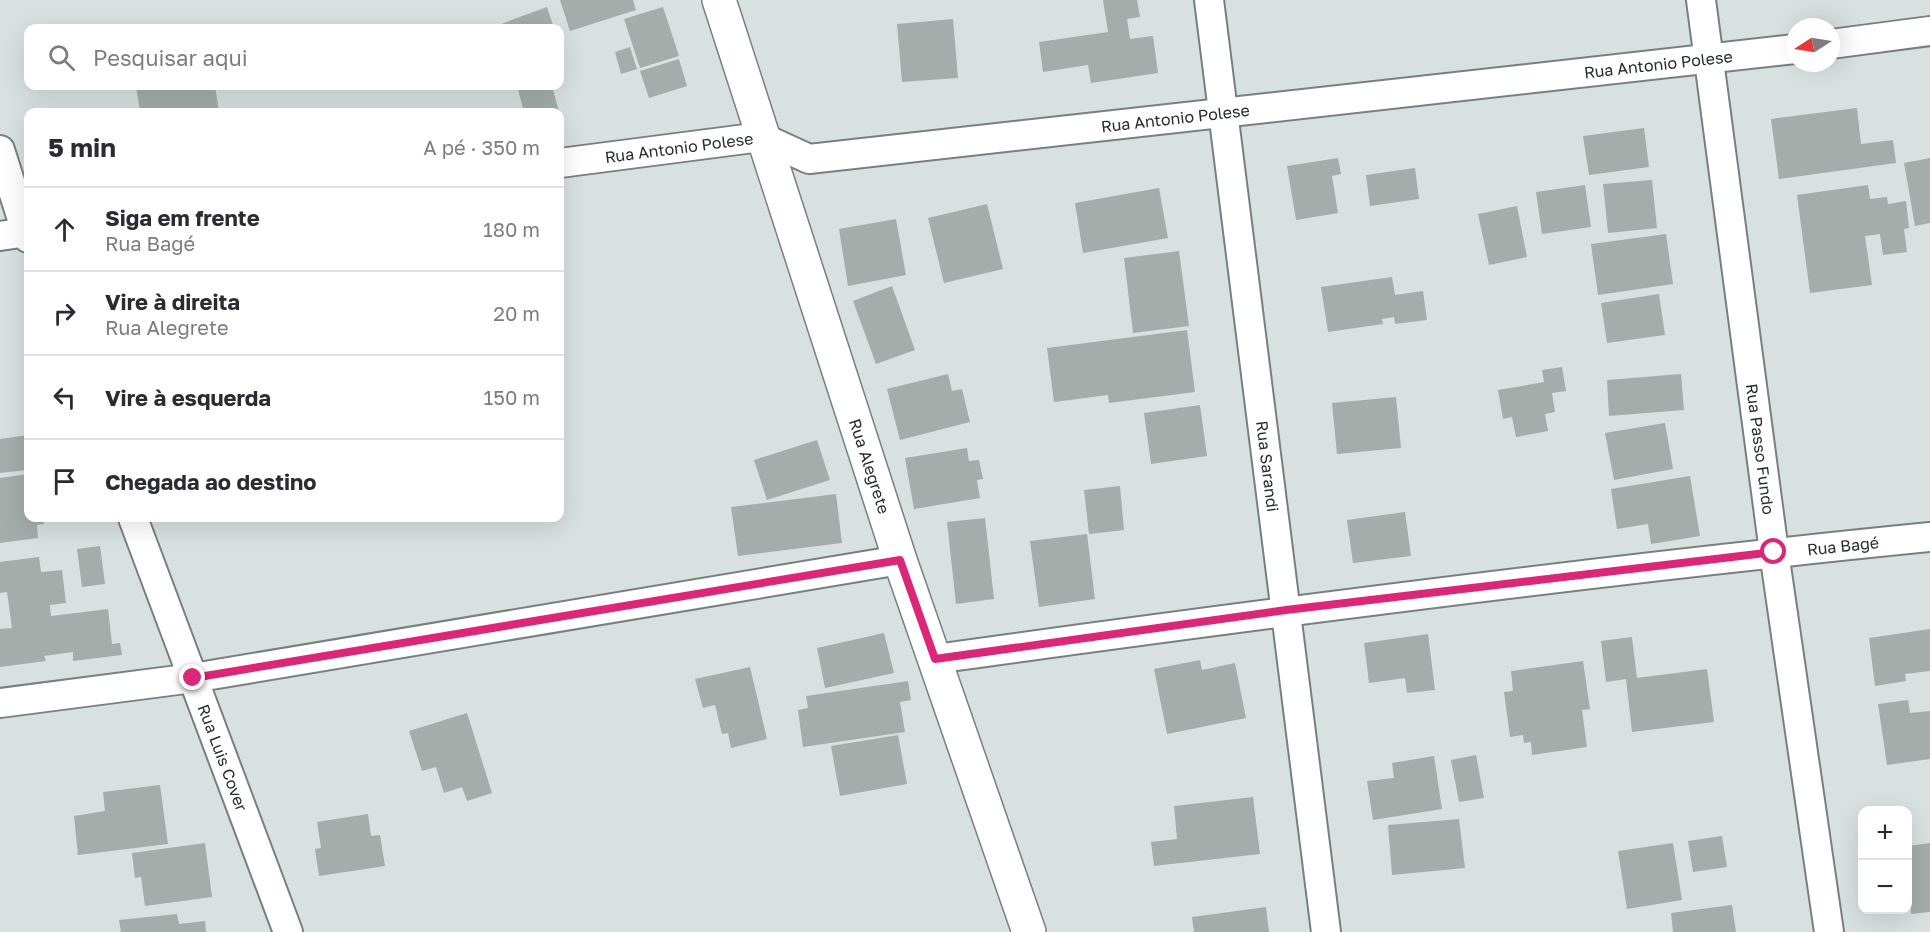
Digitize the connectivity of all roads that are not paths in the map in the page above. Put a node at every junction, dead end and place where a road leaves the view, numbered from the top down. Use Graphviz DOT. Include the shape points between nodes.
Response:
graph roads {
  1 [pos="718,0"];
  2 [pos="1209,0"];
  3 [pos="1701,0"];
  4 [pos="1930,31"];
  5 [pos="1840,43"];
  6 [pos="1786,50"];
  7 [pos="1708,60"];
  8 [pos="1223,112"];
  9 [pos="761,136"];
  10 [pos="0,150"];
  11 [pos="564,162"];
  12 [pos="21,235"];
  13 [pos="134,522"];
  14 [pos="1930,537"];
  15 [pos="1774,552"];
  16 [pos="900,560"];
  17 [pos="1286,610"];
  18 [pos="935,659"];
  19 [pos="193,678"];
  20 [pos="0,703"];
  21 [pos="288,932"];
  22 [pos="1029,932"];
  23 [pos="1326,932"];
  24 [pos="1829,932"];
  1 -- 9 [label="street, Rua Alegrete"];
  2 -- 8 [label="street, Rua Sarandi"];
  3 -- 7 [label="street, Rua Passo Fundo"];
  4 -- 5 [label="street"];
  6 -- 7 [label="street, Rua Antonio Polese"];
  7 -- 8 [label="street, Rua Antonio Polese"];
  7 -- 15 [label="street, Rua Passo Fundo"];
  8 -- 9 [label="street, Rua Antonio Polese" via="809,159"];
  8 -- 17 [label="street, Rua Sarandi"];
  9 -- 11 [label="street, Rua Antonio Polese"];
  9 -- 16 [label="street, Rua Alegrete"];
  10 -- 12 [label="street"];
  13 -- 19 [label="street, Rua Luis Cover"];
  14 -- 15 [label="street, Rua Bagé"];
  15 -- 17 [label="street, Rua Bagé"];
  15 -- 24 [label="street, Rua Passo Fundo"];
  16 -- 18 [label="street, Rua Alegrete"];
  16 -- 19 [label="street"];
  17 -- 18 [label="street, Rua Bagé"];
  17 -- 23 [label="street, Rua Sarandi"];
  18 -- 22 [label="street, Rua Alegrete"];
  19 -- 20 [label="street"];
  19 -- 21 [label="street, Rua Luis Cover"];
}
